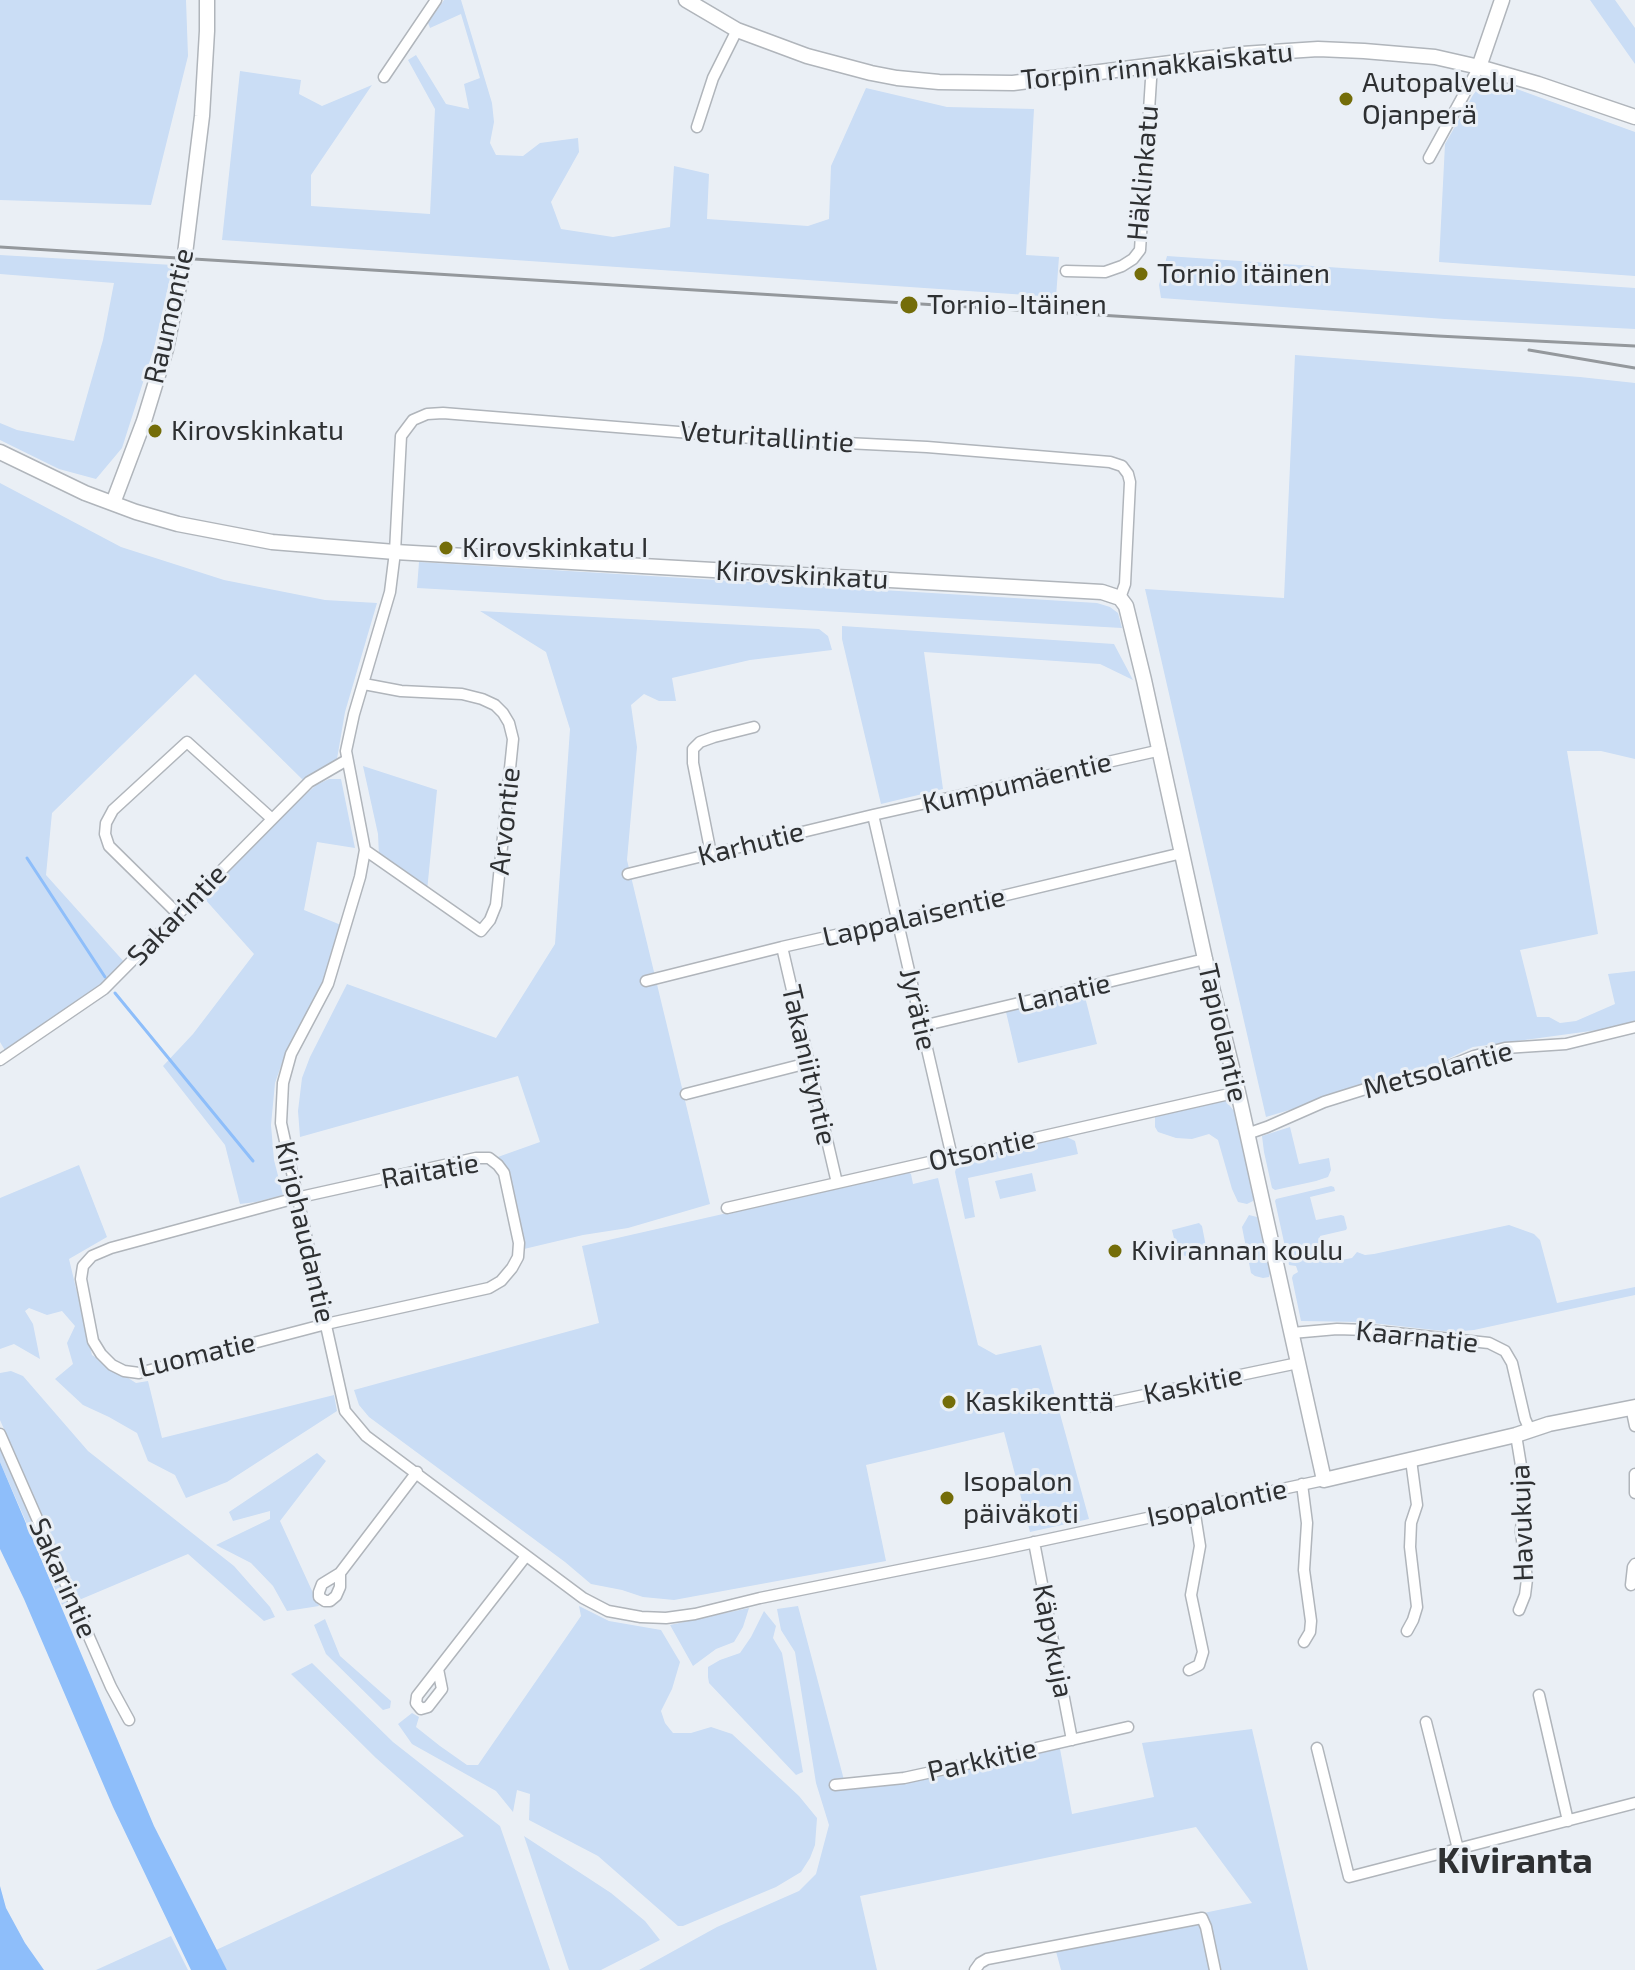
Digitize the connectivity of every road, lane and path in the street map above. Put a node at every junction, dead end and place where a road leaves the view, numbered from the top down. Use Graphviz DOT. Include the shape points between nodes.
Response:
graph roads {
  1 [pos="207,0"];
  2 [pos="436,0"];
  3 [pos="686,0"];
  4 [pos="1502,0"];
  5 [pos="737,30"];
  6 [pos="1152,64"];
  7 [pos="1479,67"];
  8 [pos="384,77"];
  9 [pos="1635,117"];
  10 [pos="697,127"];
  11 [pos="1429,158"];
  12 [pos="1066,271"];
  13 [pos="0,452"];
  14 [pos="113,503"];
  15 [pos="395,552"];
  16 [pos="1116,596"];
  17 [pos="364,684"];
  18 [pos="754,727"];
  19 [pos="1161,750"];
  20 [pos="347,760"];
  21 [pos="873,815"];
  22 [pos="271,818"];
  23 [pos="365,850"];
  24 [pos="1182,853"];
  25 [pos="711,854"];
  26 [pos="628,874"];
  27 [pos="178,914"];
  28 [pos="898,921"];
  29 [pos="782,947"];
  30 [pos="1205,959"];
  31 [pos="646,981"];
  32 [pos="922,1026"];
  33 [pos="1635,1027"];
  34 [pos="0,1060"];
  35 [pos="808,1063"];
  36 [pos="1238,1092"];
  37 [pos="686,1094"];
  38 [pos="1247,1134"];
  39 [pos="952,1157"];
  40 [pos="837,1183"];
  41 [pos="296,1198"];
  42 [pos="727,1208"];
  43 [pos="326,1324"];
  44 [pos="1292,1333"];
  45 [pos="1298,1363"];
  46 [pos="1087,1407"];
  47 [pos="1633,1407"];
  48 [pos="1635,1426"];
  49 [pos="1523,1433"];
  50 [pos="0,1434"];
  51 [pos="1411,1460"];
  52 [pos="417,1472"];
  53 [pos="1635,1474"];
  54 [pos="1324,1480"];
  55 [pos="1302,1484"];
  56 [pos="1635,1493"];
  57 [pos="1194,1508"];
  58 [pos="1034,1542"];
  59 [pos="526,1556"];
  60 [pos="1635,1564"];
  61 [pos="340,1573"];
  62 [pos="1631,1585"];
  63 [pos="796,1591"];
  64 [pos="1519,1610"];
  65 [pos="1407,1631"];
  66 [pos="1304,1642"];
  67 [pos="438,1669"];
  68 [pos="1189,1670"];
  69 [pos="1539,1695"];
  70 [pos="129,1720"];
  71 [pos="1426,1722"];
  72 [pos="1128,1727"];
  73 [pos="1072,1740"];
  74 [pos="1317,1748"];
  75 [pos="835,1785"];
  76 [pos="1635,1803"];
  77 [pos="1568,1821"];
  78 [pos="1458,1849"];
  79 [pos="975,1970"];
  80 [pos="1215,1970"];
  1 -- 14 [label="street, Raumontie" via="202,116 184,262 166,349"];
  2 -- 8 [label="street"];
  3 -- 5 [label="street, Torpin rinnakkaiskatu"];
  4 -- 7 [label="street"];
  5 -- 6 [label="street, Torpin rinnakkaiskatu" via="871,73 939,82 1013,83"];
  5 -- 10 [label="street"];
  6 -- 7 [label="street, Torpin rinnakkaiskatu" via="1318,49 1405,53"];
  6 -- 12 [label="street, Häklinkatu" via="1140,250 1105,272"];
  7 -- 9 [label="street, Torpin rinnakkaiskatu"];
  7 -- 11 [label="street"];
  13 -- 14 [label="street"];
  14 -- 15 [label="street, Kirovskinkatu" via="178,524 272,542"];
  15 -- 16 [label="street, Kirovskinkatu"];
  15 -- 16 [label="street, Veturitallintie" via="401,436 413,420 443,413 1110,462 1122,466 1130,482 1125,584"];
  15 -- 17 [label="street, Kirjohaudantie" via="385,613"];
  16 -- 19 [label="street, Tapiolantie" via="1126,606"];
  17 -- 20 [label="street, Kirjohaudantie"];
  17 -- 23 [label="street, Arvontie" via="482,699 503,713 513,739 496,905 481,931"];
  18 -- 25 [label="street" via="700,742 693,749"];
  19 -- 21 [label="street, Kumpumäentie"];
  19 -- 24 [label="street, Tapiolantie"];
  20 -- 22 [label="street, Sakarintie" via="309,782"];
  20 -- 23 [label="street, Kirjohaudantie"];
  21 -- 25 [label="street, Karhutie"];
  21 -- 28 [label="street, Jyrätie"];
  22 -- 27 [label="street, Sakarintie"];
  22 -- 27 [label="street" via="187,742 113,810 106,823 109,846"];
  23 -- 41 [label="street, Kirjohaudantie" via="328,984 291,1054 283,1083 281,1123"];
  24 -- 28 [label="street, Lappalaisentie"];
  24 -- 30 [label="street, Tapiolantie"];
  25 -- 26 [label="street, Karhutie"];
  27 -- 34 [label="street, Sakarintie" via="104,989"];
  28 -- 29 [label="street, Lappalaisentie"];
  28 -- 32 [label="street, Jyrätie"];
  29 -- 31 [label="street, Lappalaisentie"];
  29 -- 35 [label="street, Takaniityntie"];
  30 -- 32 [label="street, Lanatie"];
  30 -- 36 [label="street, Tapiolantie"];
  32 -- 39 [label="street, Jyrätie"];
  33 -- 38 [label="street, Metsolantie" via="1566,1044 1484,1053 1415,1080 1324,1102"];
  35 -- 37 [label="street"];
  35 -- 40 [label="street, Takaniityntie"];
  36 -- 38 [label="street, Tapiolantie"];
  36 -- 39 [label="street, Otsontie"];
  38 -- 44 [label="street, Tapiolantie"];
  39 -- 40 [label="street, Otsontie"];
  40 -- 42 [label="street, Otsontie"];
  41 -- 43 [label="street, Kirjohaudantie"];
  41 -- 43 [label="street, Raitatie" via="476,1158 489,1158 504,1173 519,1243 518,1257 501,1281"];
  41 -- 43 [label="street, Luomatie" via="92,1256 81,1279 93,1341 112,1365 139,1373"];
  43 -- 52 [label="street, Kirjohaudantie" via="345,1411 366,1436"];
  44 -- 45 [label="street, Tapiolantie"];
  44 -- 49 [label="street, Kaarnatie" via="1367,1330 1489,1343 1505,1351 1512,1363 1525,1419"];
  45 -- 46 [label="street, Kaskitie"];
  45 -- 54 [label="street, Tapiolantie"];
  47 -- 48 [label="street"];
  47 -- 49 [label="street, Isopalontie"];
  49 -- 51 [label="street, Isopalontie"];
  49 -- 64 [label="street, Havukuja" via="1521,1532 1527,1579"];
  50 -- 70 [label="street, Sakarintie"];
  51 -- 54 [label="street, Isopalontie"];
  51 -- 65 [label="street" via="1417,1505 1410,1547 1417,1607"];
  52 -- 59 [label="street, Kirjohaudantie"];
  52 -- 61 [label="street"];
  53 -- 56 [label="street"];
  54 -- 55 [label="street, Isopalontie"];
  55 -- 57 [label="street, Isopalontie"];
  55 -- 66 [label="street" via="1311,1621"];
  57 -- 58 [label="street, Isopalontie"];
  57 -- 68 [label="street" via="1200,1546 1191,1595 1203,1652 1199,1665"];
  58 -- 63 [label="street, Isopalontie"];
  58 -- 73 [label="street, Käpykuja"];
  59 -- 63 [label="street, Kirjohaudantie" via="583,1598 625,1616 682,1616"];
  59 -- 67 [label="street"];
  60 -- 62 [label="street"];
  69 -- 77 [label="street"];
  71 -- 78 [label="street"];
  72 -- 73 [label="street, Parkkitie"];
  73 -- 75 [label="street, Parkkitie" via="904,1778"];
  74 -- 78 [label="street" via="1349,1877"];
  76 -- 77 [label="street"];
  77 -- 78 [label="street"];
  79 -- 80 [label="street" via="987,1959 1202,1918"];
}
